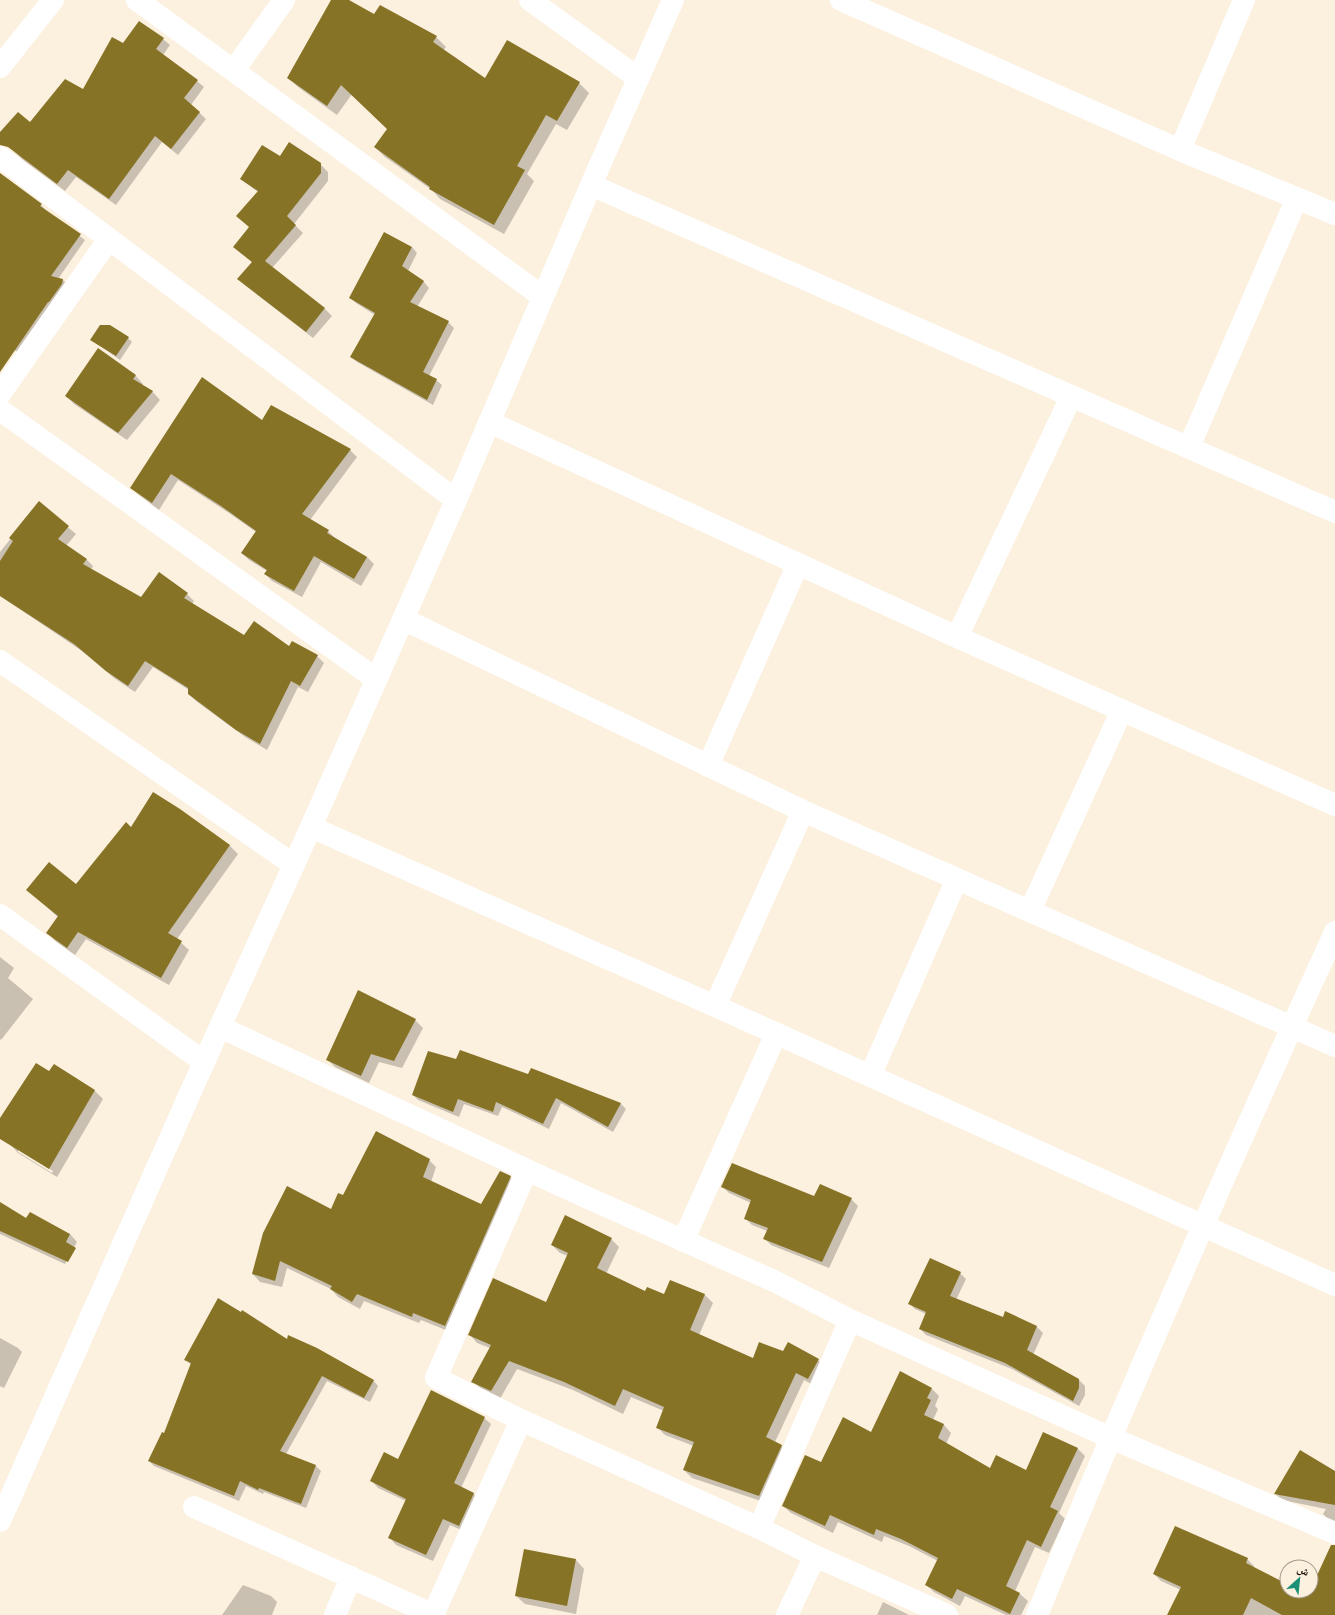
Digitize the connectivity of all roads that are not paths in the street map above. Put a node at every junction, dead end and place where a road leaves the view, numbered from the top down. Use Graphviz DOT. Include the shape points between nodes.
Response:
graph roads {
  1 [pos="52,0"];
  2 [pos="137,0"];
  3 [pos="284,0"];
  4 [pos="530,0"];
  5 [pos="673,0"];
  6 [pos="841,0"];
  7 [pos="1244,0"];
  8 [pos="0,67"];
  9 [pos="234,70"];
  10 [pos="638,78"];
  11 [pos="1180,150"];
  12 [pos="0,157"];
  13 [pos="591,185"];
  14 [pos="1297,198"];
  15 [pos="1335,214"];
  16 [pos="109,239"];
  17 [pos="543,298"];
  18 [pos="0,394"];
  19 [pos="1071,397"];
  20 [pos="0,410"];
  21 [pos="489,422"];
  22 [pos="1189,447"];
  23 [pos="456,500"];
  24 [pos="1335,512"];
  25 [pos="798,564"];
  26 [pos="403,619"];
  27 [pos="957,637"];
  28 [pos="0,661"];
  29 [pos="376,679"];
  30 [pos="1122,710"];
  31 [pos="708,766"];
  32 [pos="1335,805"];
  33 [pos="803,811"];
  34 [pos="311,827"];
  35 [pos="294,864"];
  36 [pos="957,879"];
  37 [pos="1030,911"];
  38 [pos="0,915"];
  39 [pos="1335,932"];
  40 [pos="715,1006"];
  41 [pos="220,1027"];
  42 [pos="1292,1027"];
  43 [pos="776,1034"];
  44 [pos="1335,1046"];
  45 [pos="204,1062"];
  46 [pos="870,1076"];
  47 [pos="527,1170"];
  48 [pos="1204,1226"];
  49 [pos="684,1240"];
  50 [pos="1335,1285"];
  51 [pos="850,1320"];
  52 [pos="521,1420"];
  53 [pos="1111,1438"];
  54 [pos="194,1507"];
  55 [pos="0,1521"];
  56 [pos="759,1528"];
  57 [pos="1335,1533"];
  58 [pos="815,1556"];
  59 [pos="351,1577"];
  60 [pos="335,1615"];
  61 [pos="434,1615"];
  62 [pos="787,1615"];
  63 [pos="947,1615"];
  64 [pos="1037,1615"];
  1 -- 8 [label="street"];
  2 -- 9 [label="street"];
  3 -- 9 [label="street"];
  4 -- 10 [label="street"];
  5 -- 10 [label="street"];
  6 -- 11 [label="street"];
  7 -- 11 [label="street"];
  9 -- 17 [label="street"];
  10 -- 13 [label="street"];
  11 -- 14 [label="street"];
  12 -- 16 [label="street"];
  13 -- 17 [label="street"];
  13 -- 19 [label="street"];
  14 -- 15 [label="street"];
  14 -- 22 [label="street"];
  16 -- 18 [label="street"];
  16 -- 23 [label="street"];
  17 -- 21 [label="street"];
  19 -- 22 [label="street"];
  19 -- 27 [label="street"];
  20 -- 29 [label="street"];
  21 -- 23 [label="street"];
  21 -- 25 [label="street"];
  22 -- 24 [label="street"];
  23 -- 26 [label="street"];
  25 -- 27 [label="street"];
  25 -- 31 [label="street"];
  26 -- 29 [label="street"];
  26 -- 31 [label="street"];
  27 -- 30 [label="street"];
  28 -- 35 [label="street"];
  29 -- 34 [label="street"];
  30 -- 32 [label="street"];
  30 -- 37 [label="street"];
  31 -- 33 [label="street"];
  33 -- 36 [label="street"];
  33 -- 40 [label="street"];
  34 -- 35 [label="street"];
  34 -- 40 [label="street"];
  35 -- 41 [label="street"];
  36 -- 37 [label="street"];
  36 -- 46 [label="street"];
  37 -- 42 [label="street"];
  38 -- 45 [label="street"];
  39 -- 42 [label="street"];
  40 -- 43 [label="street"];
  41 -- 45 [label="street"];
  41 -- 47 [label="street"];
  42 -- 44 [label="street"];
  42 -- 48 [label="street"];
  43 -- 46 [label="street"];
  43 -- 49 [label="street"];
  45 -- 55 [label="street"];
  46 -- 48 [label="street"];
  47 -- 49 [label="street"];
  47 -- 52 [label="street" via="436,1378"];
  48 -- 50 [label="street"];
  48 -- 53 [label="street"];
  49 -- 51 [label="street" via="774,1281"];
  51 -- 53 [label="street"];
  51 -- 56 [label="street"];
  52 -- 56 [label="street"];
  52 -- 61 [label="street"];
  53 -- 57 [label="street"];
  53 -- 64 [label="street"];
  54 -- 59 [label="street"];
  56 -- 58 [label="street"];
  58 -- 62 [label="street"];
  58 -- 63 [label="street"];
  59 -- 60 [label="street"];
  59 -- 61 [label="street"];
}
